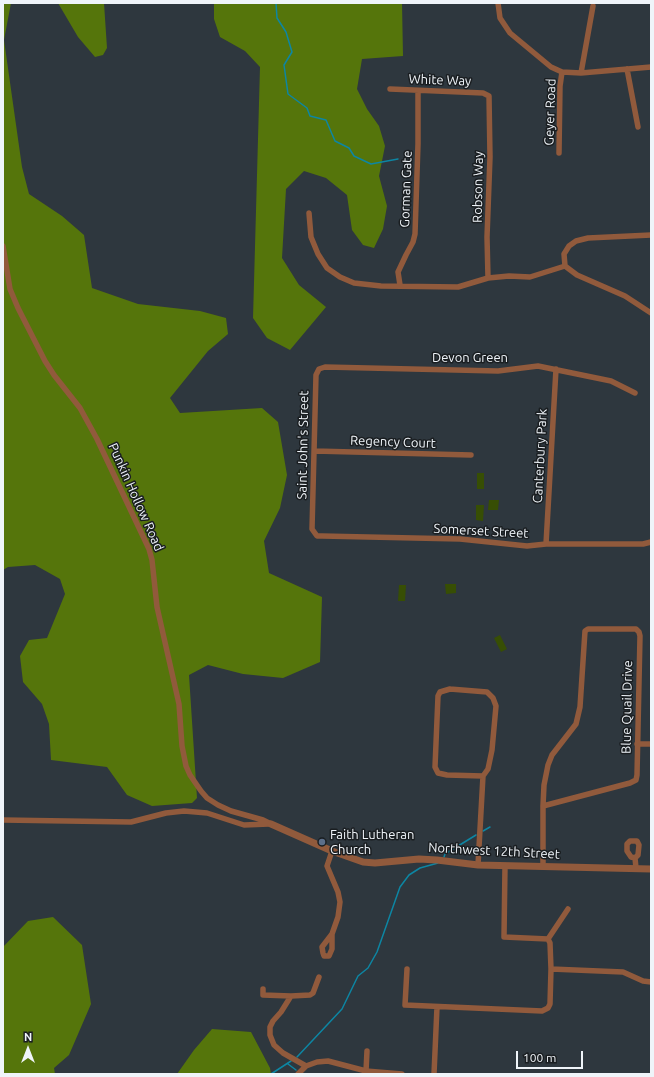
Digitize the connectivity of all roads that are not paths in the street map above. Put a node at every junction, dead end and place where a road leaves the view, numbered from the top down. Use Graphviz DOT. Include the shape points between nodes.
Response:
graph roads {
  1 [pos="498,3"];
  2 [pos="593,6"];
  3 [pos="651,67"];
  4 [pos="627,70"];
  5 [pos="562,72"];
  6 [pos="581,73"];
  7 [pos="390,89"];
  8 [pos="418,91"];
  9 [pos="489,96"];
  10 [pos="638,127"];
  11 [pos="559,153"];
  12 [pos="309,213"];
  13 [pos="651,236"];
  14 [pos="3,246"];
  15 [pos="565,266"];
  16 [pos="488,278"];
  17 [pos="400,285"];
  18 [pos="651,313"];
  19 [pos="325,367"];
  20 [pos="556,369"];
  21 [pos="635,393"];
  22 [pos="314,450"];
  23 [pos="471,455"];
  24 [pos="312,529"];
  25 [pos="651,542"];
  26 [pos="546,544"];
  27 [pos="637,744"];
  28 [pos="651,744"];
  29 [pos="483,776"];
  30 [pos="543,806"];
  31 [pos="3,820"];
  32 [pos="271,824"];
  33 [pos="332,851"];
  34 [pos="635,858"];
  35 [pos="478,865"];
  36 [pos="505,866"];
  37 [pos="543,867"];
  38 [pos="636,868"];
  39 [pos="651,869"];
  40 [pos="568,909"];
  41 [pos="332,934"];
  42 [pos="548,938"];
  43 [pos="407,969"];
  44 [pos="552,969"];
  45 [pos="319,977"];
  46 [pos="651,982"];
  47 [pos="263,989"];
  48 [pos="291,996"];
  49 [pos="437,1007"];
  50 [pos="367,1051"];
  51 [pos="306,1066"];
  52 [pos="366,1071"];
  53 [pos="298,1074"];
  54 [pos="402,1074"];
  55 [pos="434,1074"];
  1 -- 5 [label="street" via="500,18 510,33 551,67"];
  2 -- 6 [label="street"];
  3 -- 4 [label="street"];
  4 -- 6 [label="street"];
  4 -- 10 [label="street"];
  5 -- 6 [label="street"];
  5 -- 11 [label="street, Geyer Road"];
  7 -- 8 [label="street, White Way"];
  8 -- 9 [label="street, White Way" via="483,93"];
  8 -- 17 [label="street, Gorman Gate" via="415,234 398,272"];
  9 -- 16 [label="street, Robson Way"];
  12 -- 17 [label="street" via="314,247 327,268 354,283"];
  13 -- 15 [label="street" via="588,238 576,241 564,254"];
  14 -- 32 [label="street, Punkin Hollow Road" via="10,289 18,308 48,366 80,408 97,439 149,549 157,607 179,704 182,746 190,775 200,791 218,805"];
  15 -- 16 [label="street" via="530,277"];
  15 -- 18 [label="street" via="577,275 625,296"];
  16 -- 17 [label="street" via="458,287"];
  19 -- 20 [label="street, Devon Green" via="498,371 538,366"];
  19 -- 22 [label="street, Saint John's Street" via="319,369 316,375"];
  20 -- 21 [label="street, Devon Green" via="611,381"];
  20 -- 26 [label="street, Canterbury Park"];
  22 -- 23 [label="street, Regency Court"];
  22 -- 24 [label="street, Saint John's Street"];
  24 -- 26 [label="street, Somerset Street" via="317,536 460,539 527,546"];
  25 -- 26 [label="street, Somerset Street"];
  27 -- 28 [label="street"];
  27 -- 30 [label="street, Blue Quail Drive" via="636,780"];
  27 -- 30 [label="street, Blue Quail Drive" via="639,632 588,629 585,633 580,706 576,724 552,755 544,785"];
  29 -- 29 [label="street" via="488,769 492,750 496,706 493,698 487,692 450,689 440,692 436,713 435,767 438,773"];
  29 -- 35 [label="street"];
  30 -- 37 [label="street"];
  31 -- 32 [label="street" via="131,822 166,812 184,811 207,814 244,825"];
  32 -- 33 [label="street, Northwest 12th Street"];
  33 -- 35 [label="street, Northwest 12th Street" via="363,862 388,863 425,859"];
  33 -- 41 [label="street" via="327,866 340,902"];
  34 -- 38 [label="street"];
  35 -- 36 [label="street, Northwest 12th Street"];
  36 -- 37 [label="street, Northwest 12th Street"];
  36 -- 42 [label="street" via="504,937"];
  37 -- 38 [label="street, Northwest 12th Street"];
  38 -- 39 [label="street, Northwest 12th Street"];
  40 -- 42 [label="street"];
  42 -- 44 [label="street"];
  43 -- 49 [label="street" via="405,1005"];
  44 -- 46 [label="street" via="623,972"];
  44 -- 49 [label="street" via="550,1004 542,1011"];
  45 -- 48 [label="street" via="310,995"];
  47 -- 48 [label="street" via="263,995"];
  48 -- 51 [label="street" via="270,1026 270,1035 274,1045 283,1053"];
  49 -- 55 [label="street"];
  50 -- 52 [label="street"];
  51 -- 52 [label="street" via="328,1061"];
  51 -- 53 [label="street"];
  52 -- 54 [label="street"];
}
